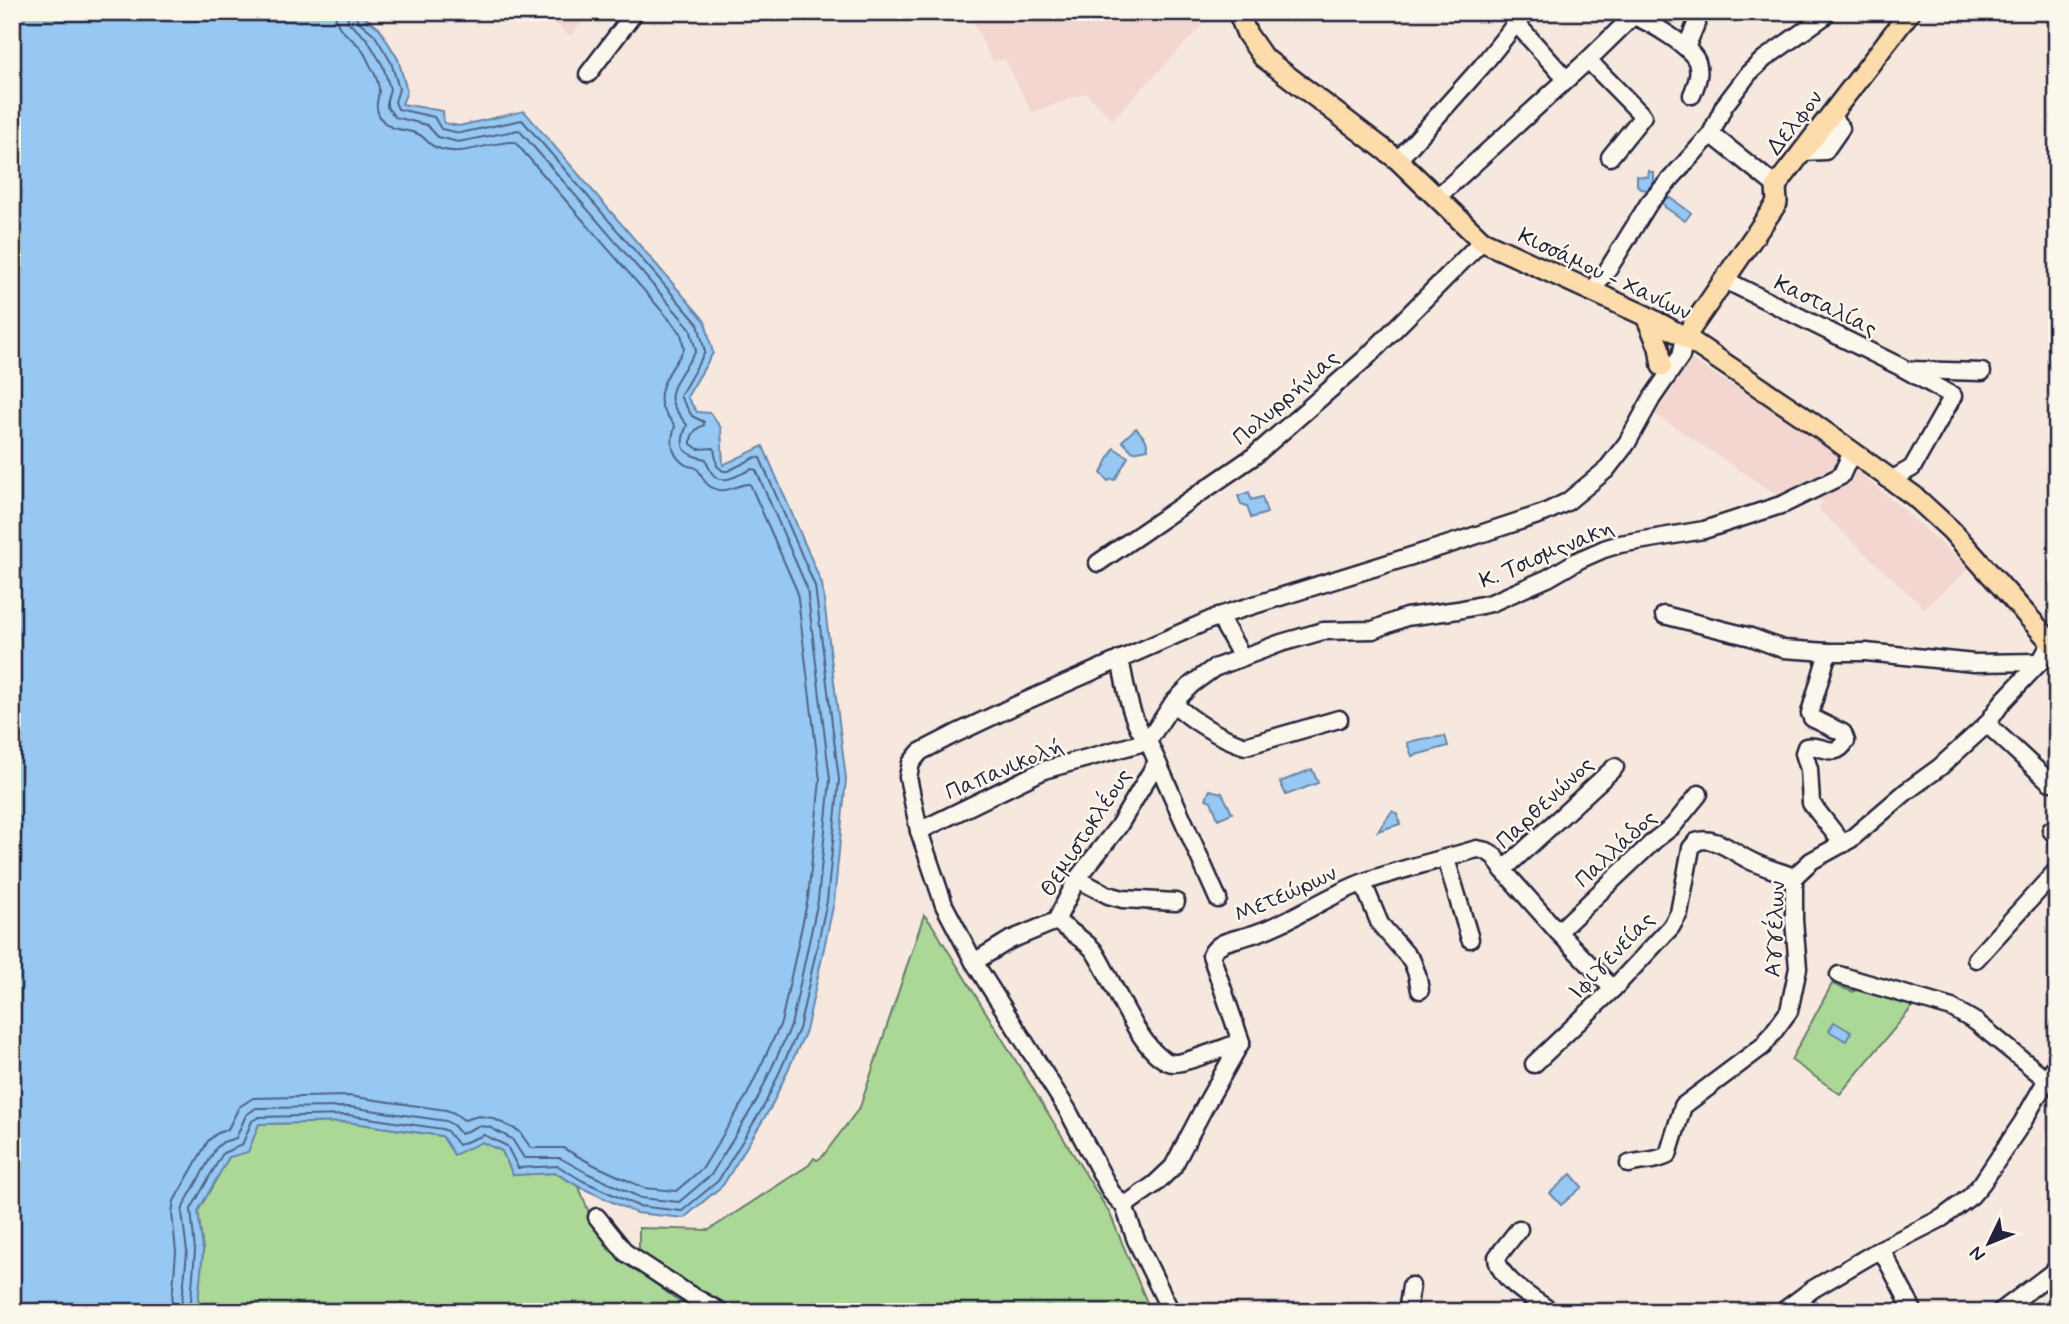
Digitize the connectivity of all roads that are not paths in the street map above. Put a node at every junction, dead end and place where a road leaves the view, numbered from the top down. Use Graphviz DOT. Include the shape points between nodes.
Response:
graph roads {
  1 [pos="635,12"];
  2 [pos="1238,12"];
  3 [pos="1701,12"];
  4 [pos="1827,12"];
  5 [pos="1910,12"];
  6 [pos="1520,18"];
  7 [pos="1686,48"];
  8 [pos="1588,60"];
  9 [pos="588,74"];
  10 [pos="1566,79"];
  11 [pos="1692,95"];
  12 [pos="1711,134"];
  13 [pos="1610,157"];
  14 [pos="1398,160"];
  15 [pos="1771,182"];
  16 [pos="1435,196"];
  17 [pos="1482,241"];
  18 [pos="1725,280"];
  19 [pos="1592,291"];
  20 [pos="1646,316"];
  21 [pos="1685,337"];
  22 [pos="1662,366"];
  23 [pos="1907,370"];
  24 [pos="1982,372"];
  25 [pos="1652,398"];
  26 [pos="1852,453"];
  27 [pos="1912,468"];
  28 [pos="1891,480"];
  29 [pos="1914,496"];
  30 [pos="1098,563"];
  31 [pos="1664,615"];
  32 [pos="1219,616"];
  33 [pos="2054,646"];
  34 [pos="1828,652"];
  35 [pos="1242,657"];
  36 [pos="1120,659"];
  37 [pos="2040,662"];
  38 [pos="1173,704"];
  39 [pos="1339,719"];
  40 [pos="1987,724"];
  41 [pos="1148,741"];
  42 [pos="1157,762"];
  43 [pos="1615,767"];
  44 [pos="2057,775"];
  45 [pos="1699,794"];
  46 [pos="919,831"];
  47 [pos="1843,844"];
  48 [pos="1446,859"];
  49 [pos="1503,870"];
  50 [pos="2057,870"];
  51 [pos="1794,877"];
  52 [pos="1077,879"];
  53 [pos="1363,883"];
  54 [pos="1218,899"];
  55 [pos="1176,902"];
  56 [pos="1056,921"];
  57 [pos="1558,932"];
  58 [pos="1470,939"];
  59 [pos="1976,959"];
  60 [pos="974,962"];
  61 [pos="1839,975"];
  62 [pos="1420,989"];
  63 [pos="1613,989"];
  64 [pos="1241,1042"];
  65 [pos="2057,1062"];
  66 [pos="1534,1064"];
  67 [pos="2046,1079"];
  68 [pos="1629,1164"];
  69 [pos="1124,1206"];
  70 [pos="597,1217"];
  71 [pos="1519,1229"];
  72 [pos="1881,1249"];
  73 [pos="2057,1269"];
  74 [pos="1411,1286"];
  75 [pos="721,1312"];
  76 [pos="1171,1312"];
  77 [pos="1408,1312"];
  78 [pos="1552,1312"];
  79 [pos="1782,1312"];
  80 [pos="1914,1312"];
  81 [pos="2000,1312"];
  1 -- 9 [label="street"];
  2 -- 14 [label="main road, Κισσάμου - Χανίων" via="1263,57"];
  3 -- 7 [label="street"];
  4 -- 12 [label="street" via="1749,74 1724,106"];
  5 -- 15 [label="main road, Δελφον" via="1802,152"];
  6 -- 10 [label="street"];
  6 -- 14 [label="street"];
  7 -- 8 [label="street" via="1633,16"];
  7 -- 11 [label="street" via="1696,62 1698,80"];
  8 -- 10 [label="street"];
  8 -- 13 [label="street" via="1643,116"];
  10 -- 16 [label="street"];
  12 -- 15 [label="street"];
  12 -- 19 [label="street" via="1649,203"];
  14 -- 16 [label="main road, Κισσάμου - Χανίων"];
  15 -- 18 [label="main road, Δελφον" via="1777,203"];
  16 -- 17 [label="main road, Κισσάμου - Χανίων"];
  17 -- 19 [label="main road, Κισσάμου - Χανίων"];
  17 -- 30 [label="street, Πολυρρήνιας" via="1366,358 1254,456"];
  18 -- 21 [label="main road, Δελφον"];
  18 -- 23 [label="street, Κασταλίας"];
  19 -- 20 [label="main road, Κισσάμου - Χανίων"];
  20 -- 21 [label="main road, Κισσάμου - Χανίων"];
  20 -- 22 [label="main road"];
  21 -- 22 [label="street" via="1669,346"];
  21 -- 25 [label="street" via="1681,356"];
  21 -- 26 [label="main road, Κισσάμου - Χανίων"];
  22 -- 25 [label="street"];
  23 -- 24 [label="street, Κασταλίας"];
  23 -- 27 [label="street, Κασταλίας" via="1953,396"];
  25 -- 32 [label="street" via="1606,470 1555,508"];
  26 -- 28 [label="main road, Κισσάμου - Χανίων"];
  26 -- 35 [label="street, Κ. Τσισμςνακη" via="1840,476 1784,504 1704,530 1604,549 1491,603 1406,617 1373,630 1323,631"];
  27 -- 28 [label="street"];
  27 -- 29 [label="street"];
  28 -- 29 [label="main road, Κισσάμου - Χανίων"];
  29 -- 33 [label="main road, Κισσάμου - Χανίων" via="1945,524"];
  31 -- 34 [label="street" via="1783,649"];
  32 -- 35 [label="street"];
  32 -- 36 [label="street"];
  33 -- 37 [label="street, Αγγέλων"];
  34 -- 37 [label="street" via="1974,663"];
  34 -- 47 [label="street" via="1810,713 1843,733 1846,741 1837,750 1811,745 1804,753 1811,803"];
  35 -- 38 [label="street, Κ. Τσισμςνακη" via="1214,668"];
  36 -- 41 [label="street" via="1140,732"];
  36 -- 46 [label="street" via="920,752 911,762 908,777"];
  37 -- 40 [label="street, Αγγέλων"];
  38 -- 39 [label="street" via="1245,746"];
  38 -- 41 [label="street, Κ. Τσισμςνακη"];
  40 -- 44 [label="street" via="2050,782"];
  40 -- 47 [label="street, Αγγέλων"];
  41 -- 42 [label="street"];
  41 -- 46 [label="street, Παπανικολή" via="1044,771"];
  42 -- 52 [label="street, Θεμιστοκλέους" via="1118,827"];
  42 -- 54 [label="street"];
  43 -- 49 [label="street, Παρθενώνος"];
  45 -- 57 [label="street, Παλλάδος" via="1673,826"];
  46 -- 60 [label="street" via="944,905"];
  47 -- 51 [label="street, Αγγέλων" via="1811,861"];
  48 -- 49 [label="street, Μετεώρων" via="1477,849 1495,857"];
  48 -- 53 [label="street, Μετεώρων"];
  48 -- 58 [label="street"];
  49 -- 57 [label="street, Μετεώρων"];
  50 -- 59 [label="street"];
  51 -- 63 [label="street, Ιφιγενείας" via="1748,860 1728,846 1699,840 1691,848 1679,913 1671,927"];
  51 -- 68 [label="street, Αγγέλων" via="1798,968 1789,1011 1763,1046 1683,1106 1668,1155"];
  52 -- 55 [label="street" via="1122,899"];
  52 -- 56 [label="street, Θεμιστοκλέους"];
  53 -- 62 [label="street" via="1380,924 1412,961"];
  53 -- 64 [label="street, Μετεώρων" via="1213,951"];
  56 -- 60 [label="street, Θεμιστοκλέους" via="1010,940"];
  56 -- 64 [label="street" via="1093,948 1140,1032 1163,1060 1175,1063"];
  57 -- 63 [label="street, Μετεώρων"];
  60 -- 69 [label="street" via="1067,1109 1111,1192"];
  61 -- 67 [label="street" via="1952,1008"];
  63 -- 66 [label="street, Ιφιγενείας"];
  64 -- 69 [label="street" via="1173,1167"];
  65 -- 67 [label="street"];
  67 -- 72 [label="street" via="2022,1123 1971,1196 1942,1218"];
  69 -- 76 [label="street"];
  70 -- 75 [label="street" via="626,1253"];
  71 -- 78 [label="street" via="1497,1257 1500,1270"];
  72 -- 79 [label="street"];
  72 -- 80 [label="street"];
  73 -- 81 [label="street"];
  74 -- 77 [label="street"];
}
